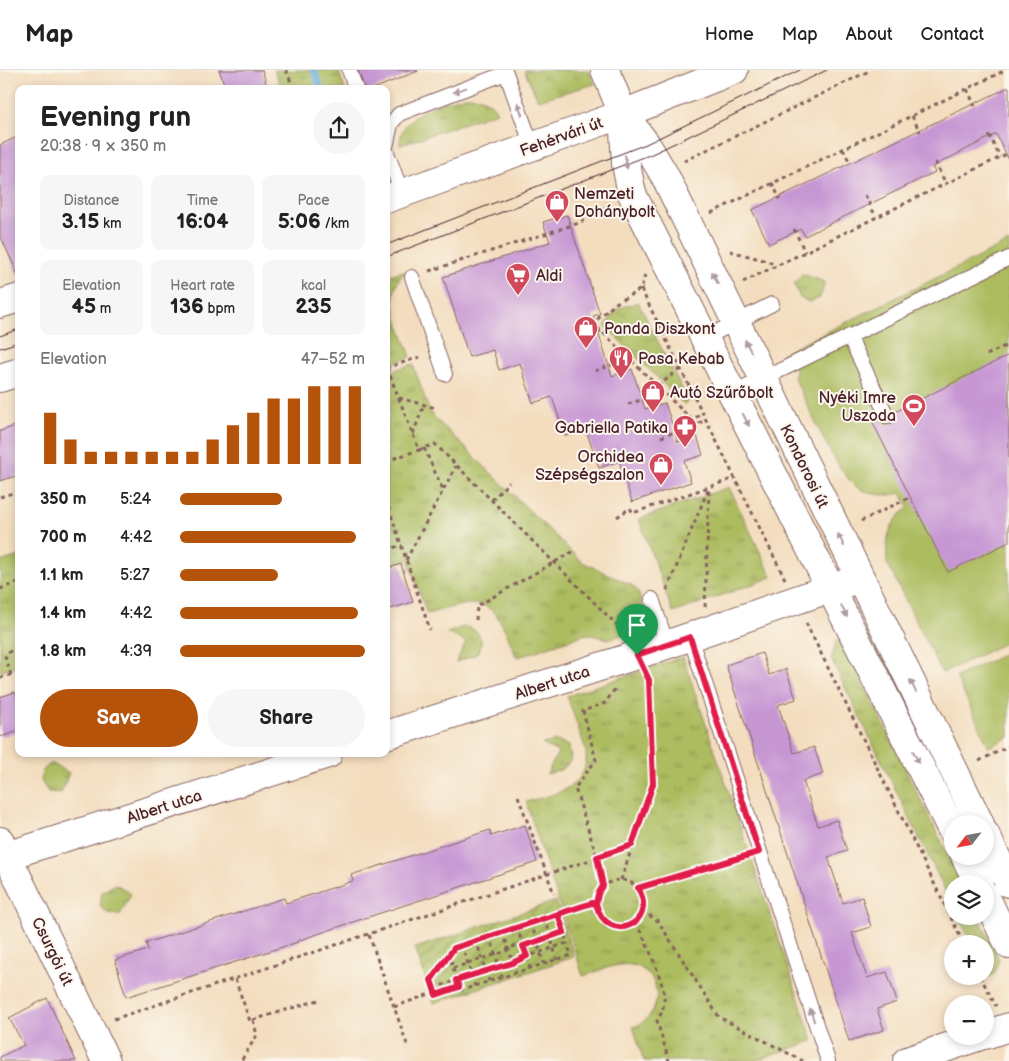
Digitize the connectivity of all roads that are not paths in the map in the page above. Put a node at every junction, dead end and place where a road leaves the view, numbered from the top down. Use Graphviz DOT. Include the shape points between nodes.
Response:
graph roads {
  1 [pos="349,70"];
  2 [pos="605,70"];
  3 [pos="734,70"];
  4 [pos="505,71"];
  5 [pos="355,85"];
  6 [pos="623,114"];
  7 [pos="390,124"];
  8 [pos="532,146"];
  9 [pos="390,173"];
  10 [pos="394,196"];
  11 [pos="1009,258"];
  12 [pos="412,277"];
  13 [pos="15,299"];
  14 [pos="0,304"];
  15 [pos="772,304"];
  16 [pos="736,322"];
  17 [pos="849,336"];
  18 [pos="705,338"];
  19 [pos="15,373"];
  20 [pos="445,374"];
  21 [pos="0,378"];
  22 [pos="763,378"];
  23 [pos="732,394"];
  24 [pos="887,416"];
  25 [pos="860,578"];
  26 [pos="831,588"];
  27 [pos="652,599"];
  28 [pos="678,641"];
  29 [pos="390,734"];
  30 [pos="318,757"];
  31 [pos="944,815"];
  32 [pos="976,815"];
  33 [pos="2,852"];
  34 [pos="994,852"];
  35 [pos="1009,883"];
  36 [pos="994,914"];
  37 [pos="1009,945"];
  38 [pos="1004,1018"];
  39 [pos="994,1026"];
  40 [pos="953,1045"];
  41 [pos="106,1061"];
  42 [pos="828,1061"];
  43 [pos="906,1061"];
  1 -- 5 [label="lane"];
  2 -- 6 [label="street, Kondorosi út"];
  3 -- 6 [label="street, Fehérvári út"];
  4 -- 7 [label="lane, one-way" via="399,114"];
  8 -- 4 [label="lane, one-way"];
  6 -- 8 [label="street, Fehérvári út"];
  16 -- 6 [label="street, Kondorosi út, one-way" via="665,176"];
  6 -- 18 [label="street, Kondorosi út, one-way" via="626,164 632,194"];
  8 -- 10 [label="street, Fehérvári út"];
  9 -- 10 [label="lane"];
  11 -- 17 [label="lane"];
  12 -- 20 [label="lane"];
  13 -- 14 [label="street"];
  15 -- 16 [label="lane"];
  16 -- 18 [label="lane"];
  22 -- 16 [label="street, Kondorosi út, one-way"];
  17 -- 22 [label="lane"];
  17 -- 24 [label="lane"];
  18 -- 23 [label="street, Kondorosi út"];
  19 -- 21 [label="street"];
  22 -- 23 [label="lane"];
  25 -- 22 [label="street, Kondorosi út, one-way"];
  23 -- 26 [label="street, Kondorosi út, one-way"];
  25 -- 26 [label="street, Albert utca"];
  32 -- 25 [label="street, Kondorosi út, one-way"];
  26 -- 28 [label="street, Albert utca"];
  26 -- 31 [label="street, Kondorosi út, one-way"];
  27 -- 28 [label="lane" via="657,614"];
  28 -- 29 [label="street, Albert utca"];
  42 -- 28 [label="lane, one-way" via="759,852"];
  30 -- 33 [label="street, Albert utca"];
  33 -- 41 [label="street, Csurgói út"];
  34 -- 35 [label="street"];
  36 -- 37 [label="street"];
  38 -- 39 [label="street"];
  40 -- 43 [label="street"];
}
